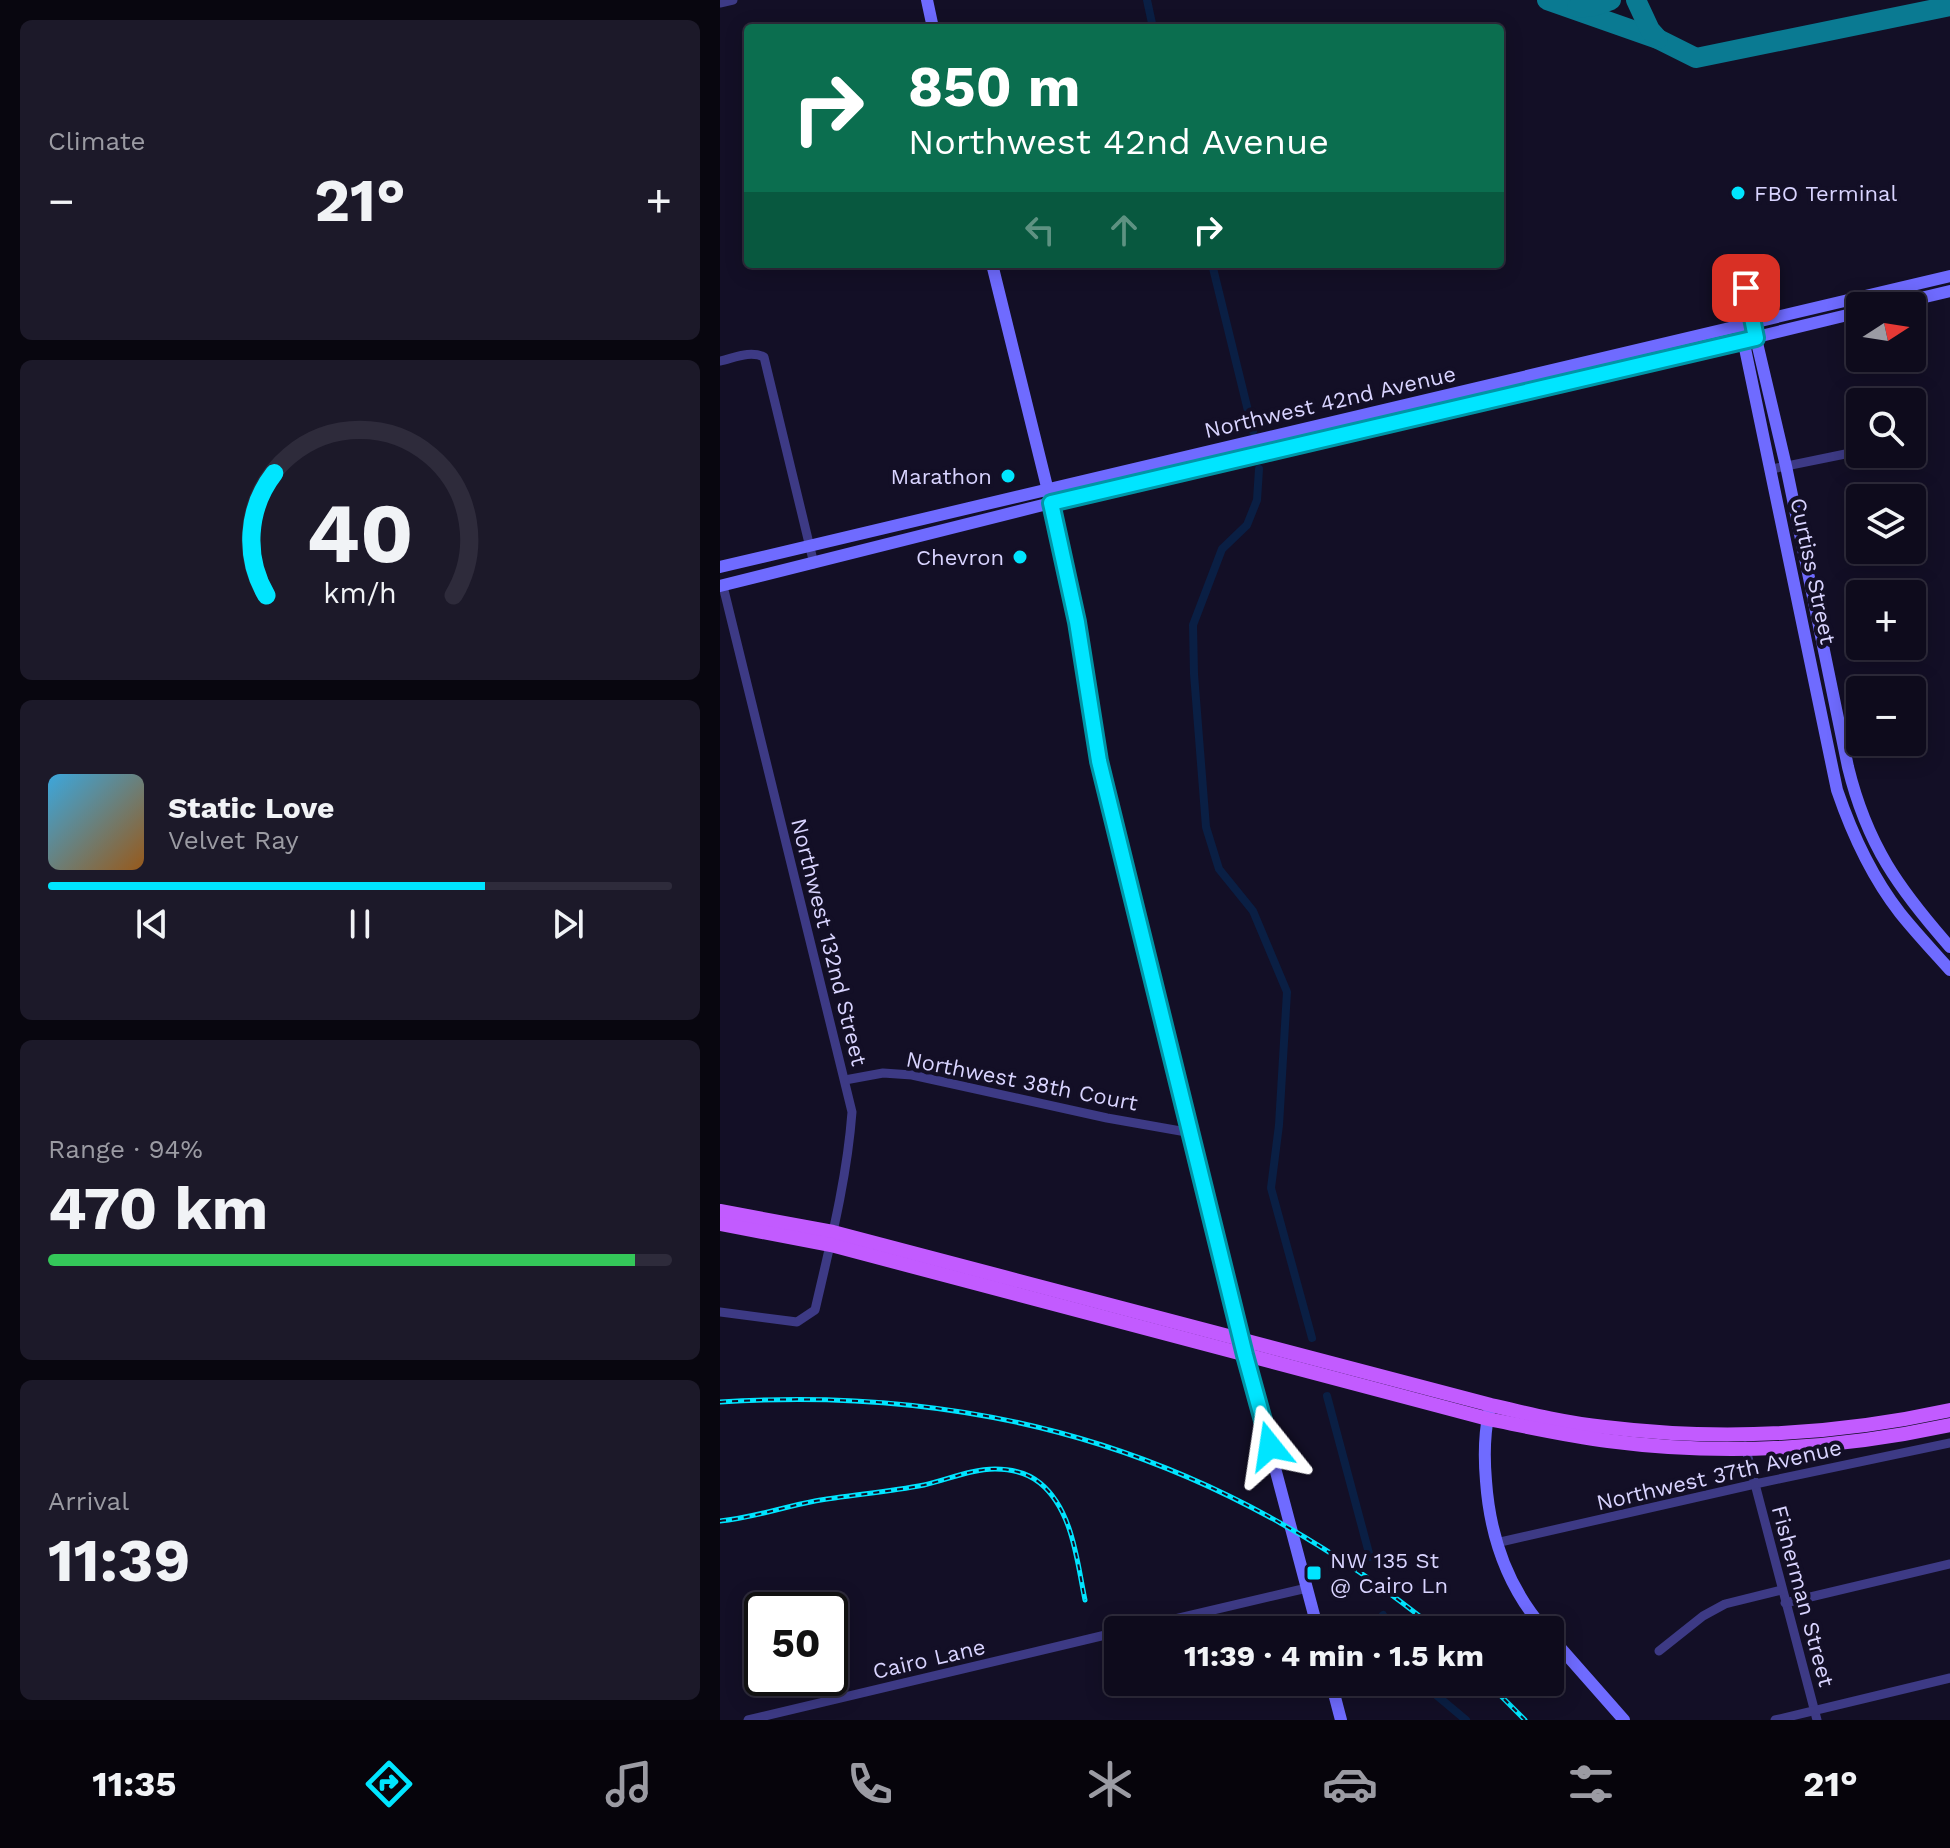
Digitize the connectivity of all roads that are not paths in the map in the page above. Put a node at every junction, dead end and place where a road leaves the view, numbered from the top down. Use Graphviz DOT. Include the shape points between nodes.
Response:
graph roads {
  1 [pos="733,0"];
  2 [pos="927,0"];
  3 [pos="720,3"];
  4 [pos="932,24"];
  5 [pos="993,268"];
  6 [pos="1950,276"];
  7 [pos="1746,288"];
  8 [pos="1734,290"];
  9 [pos="1950,291"];
  10 [pos="1926,297"];
  11 [pos="1846,316"];
  12 [pos="1746,325"];
  13 [pos="1750,340"];
  14 [pos="720,361"];
  15 [pos="1508,381"];
  16 [pos="1512,396"];
  17 [pos="1270,437"];
  18 [pos="1273,451"];
  19 [pos="1846,454"];
  20 [pos="1786,466"];
  21 [pos="1772,469"];
  22 [pos="1048,489"];
  23 [pos="1051,503"];
  24 [pos="809,546"];
  25 [pos="814,564"];
  26 [pos="720,567"];
  27 [pos="721,582"];
  28 [pos="1894,878"];
  29 [pos="1881,886"];
  30 [pos="1950,947"];
  31 [pos="1950,970"];
  32 [pos="845,1080"];
  33 [pos="1192,1133"];
  34 [pos="720,1211"];
  35 [pos="720,1224"];
  36 [pos="832,1239"];
  37 [pos="720,1312"];
  38 [pos="1242,1340"];
  39 [pos="1245,1355"];
  40 [pos="1950,1410"];
  41 [pos="1489,1412"];
  42 [pos="1950,1425"];
  43 [pos="1744,1442"];
  44 [pos="1950,1443"];
  45 [pos="1755,1484"];
  46 [pos="1496,1543"];
  47 [pos="1950,1564"];
  48 [pos="1307,1588"];
  49 [pos="1782,1590"];
  50 [pos="1785,1603"];
  51 [pos="1188,1616"];
  52 [pos="1314,1616"];
  53 [pos="1532,1616"];
  54 [pos="1104,1635"];
  55 [pos="1659,1651"];
  56 [pos="1564,1652"];
  57 [pos="1950,1678"];
  58 [pos="1335,1696"];
  59 [pos="1816,1715"];
  60 [pos="748,1720"];
  61 [pos="1341,1720"];
  62 [pos="1624,1720"];
  63 [pos="1775,1720"];
  1 -- 3 [label="street"];
  2 -- 4 [label="street"];
  5 -- 22 [label="street"];
  6 -- 12 [label="street, Northwest 42nd Avenue"];
  7 -- 12 [label="street, Curtiss Street"];
  8 -- 12 [label="street, Curtiss Street"];
  9 -- 10 [label="street"];
  11 -- 13 [label="street, Northwest 42nd Avenue"];
  12 -- 13 [label="street, Curtiss Street"];
  12 -- 15 [label="street, Northwest 42nd Avenue"];
  13 -- 16 [label="street, Northwest 42nd Avenue"];
  13 -- 20 [label="street, Curtiss Street"];
  13 -- 21 [label="street, Curtiss Street"];
  14 -- 24 [label="street" via="757,353 764,357"];
  15 -- 16 [label="street"];
  15 -- 17 [label="street, Northwest 42nd Avenue"];
  16 -- 18 [label="street, Northwest 42nd Avenue"];
  17 -- 18 [label="street"];
  17 -- 22 [label="street, Northwest 42nd Avenue"];
  18 -- 23 [label="street, Northwest 42nd Avenue"];
  19 -- 20 [label="street"];
  20 -- 21 [label="street"];
  20 -- 28 [label="street, Curtiss Street" via="1852,786"];
  21 -- 29 [label="street, Curtiss Street" via="1837,790"];
  22 -- 23 [label="street"];
  22 -- 24 [label="street, Northwest 42nd Avenue"];
  23 -- 25 [label="street, Northwest 42nd Avenue"];
  23 -- 33 [label="street" via="1099,761"];
  24 -- 25 [label="street"];
  24 -- 26 [label="street, Northwest 42nd Avenue"];
  25 -- 27 [label="street, Northwest 42nd Avenue"];
  27 -- 32 [label="street, Northwest 132nd Street"];
  28 -- 29 [label="street"];
  28 -- 30 [label="street, Curtiss Street"];
  29 -- 31 [label="street, Curtiss Street"];
  32 -- 33 [label="street, Northwest 38th Court" via="883,1073 912,1075"];
  32 -- 36 [label="street, Northwest 132nd Street" via="852,1112"];
  33 -- 38 [label="street"];
  34 -- 36 [label="main road"];
  35 -- 36 [label="main road"];
  36 -- 37 [label="street, Northwest 132nd Street" via="815,1310 797,1322"];
  36 -- 38 [label="main road"];
  36 -- 39 [label="main road"];
  38 -- 39 [label="street"];
  38 -- 41 [label="main road"];
  39 -- 41 [label="main road"];
  39 -- 48 [label="street"];
  40 -- 43 [label="main road"];
  41 -- 43 [label="main road" via="1554,1433 1610,1442 1666,1447"];
  41 -- 46 [label="street" via="1484,1457"];
  42 -- 43 [label="main road" via="1802,1447"];
  43 -- 45 [label="street, Fisherman Street"];
  44 -- 45 [label="street, Northwest 37th Avenue"];
  45 -- 46 [label="street, Northwest 37th Avenue"];
  45 -- 49 [label="street, Fisherman Street"];
  46 -- 53 [label="street"];
  47 -- 50 [label="street"];
  48 -- 51 [label="street"];
  48 -- 52 [label="street"];
  49 -- 50 [label="street, Fisherman Street"];
  49 -- 55 [label="street" via="1725,1604"];
  50 -- 59 [label="street, Fisherman Street"];
  54 -- 60 [label="street, Cairo Lane"];
  56 -- 62 [label="street"];
  57 -- 59 [label="street"];
  58 -- 61 [label="street"];
  59 -- 63 [label="street"];
}
